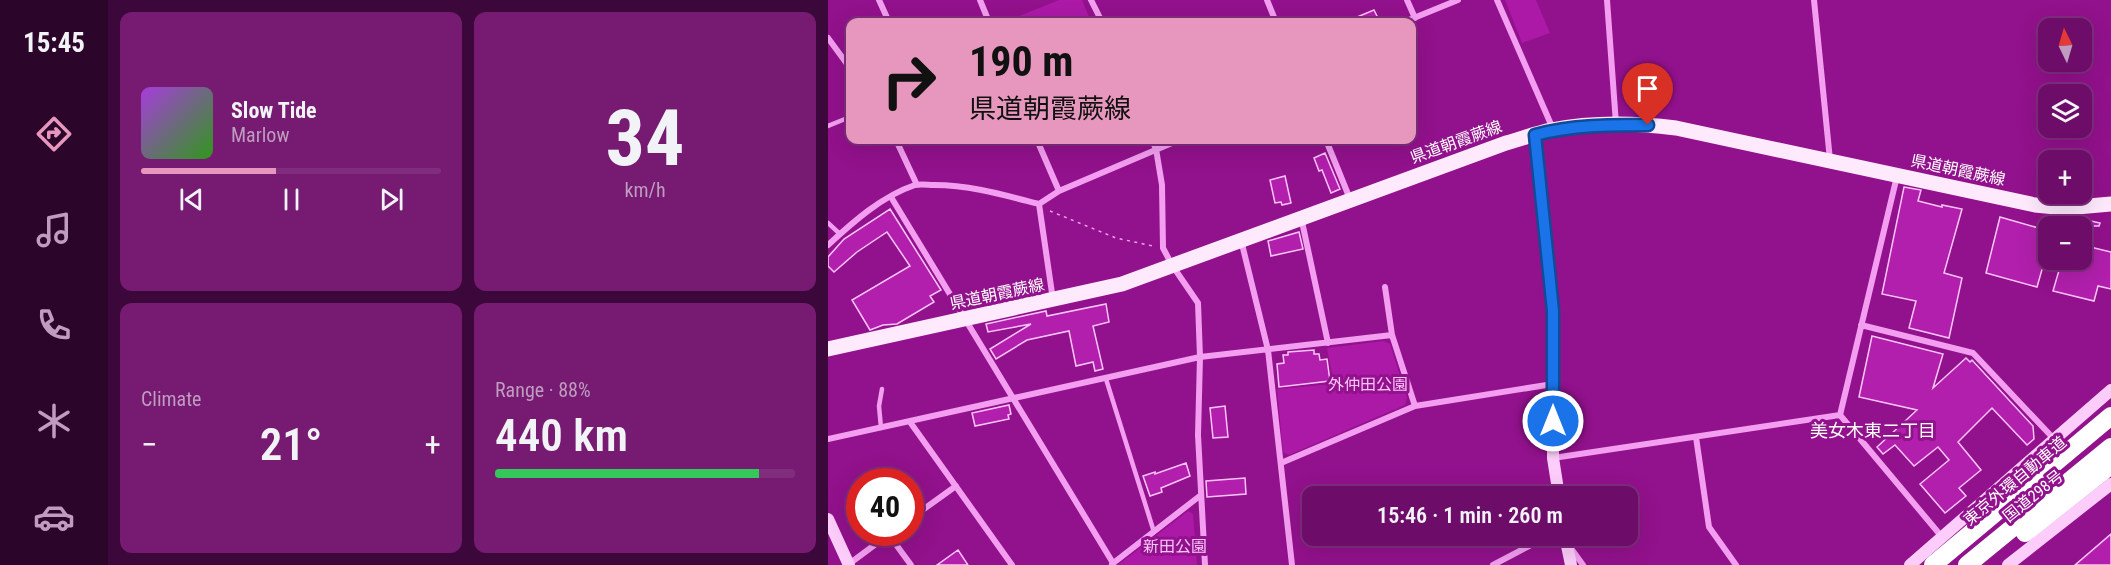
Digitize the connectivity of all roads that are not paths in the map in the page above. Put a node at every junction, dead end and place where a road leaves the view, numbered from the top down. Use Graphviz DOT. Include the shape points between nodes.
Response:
graph roads {
  1 [pos="879,0"];
  2 [pos="980,0"];
  3 [pos="1091,0"];
  4 [pos="1267,0"];
  5 [pos="1407,0"];
  6 [pos="1458,0"];
  7 [pos="1497,0"];
  8 [pos="1607,0"];
  9 [pos="1814,0"];
  10 [pos="887,18"];
  11 [pos="987,18"];
  12 [pos="1100,18"];
  13 [pos="1274,18"];
  14 [pos="1415,18"];
  15 [pos="828,38"];
  16 [pos="846,63"];
  17 [pos="846,119"];
  18 [pos="1616,124"];
  19 [pos="828,126"];
  20 [pos="1553,130"];
  21 [pos="1535,135"];
  22 [pos="898,144"];
  23 [pos="1039,144"];
  24 [pos="1154,144"];
  25 [pos="1169,144"];
  26 [pos="1328,144"];
  27 [pos="1156,149"];
  28 [pos="1830,161"];
  29 [pos="1897,175"];
  30 [pos="917,185"];
  31 [pos="1059,191"];
  32 [pos="891,197"];
  33 [pos="1351,200"];
  34 [pos="2111,204"];
  35 [pos="1039,206"];
  36 [pos="1301,217"];
  37 [pos="828,223"];
  38 [pos="840,234"];
  39 [pos="1241,239"];
  40 [pos="828,246"];
  41 [pos="1172,265"];
  42 [pos="1385,287"];
  43 [pos="1053,300"];
  44 [pos="966,319"];
  45 [pos="1861,325"];
  46 [pos="1392,336"];
  47 [pos="1328,343"];
  48 [pos="828,349"];
  49 [pos="1268,350"];
  50 [pos="1200,357"];
  51 [pos="1106,379"];
  52 [pos="1553,384"];
  53 [pos="882,388"];
  54 [pos="2111,390"];
  55 [pos="1014,399"];
  56 [pos="2111,404"];
  57 [pos="1415,406"];
  58 [pos="1840,415"];
  59 [pos="2111,416"];
  60 [pos="910,422"];
  61 [pos="2111,427"];
  62 [pos="881,428"];
  63 [pos="1696,437"];
  64 [pos="828,439"];
  65 [pos="2062,439"];
  66 [pos="2111,447"];
  67 [pos="2111,457"];
  68 [pos="1553,458"];
  69 [pos="1281,463"];
  70 [pos="2111,465"];
  71 [pos="2111,484"];
  72 [pos="956,486"];
  73 [pos="1557,486"];
  74 [pos="1201,495"];
  75 [pos="924,509"];
  76 [pos="828,519"];
  77 [pos="1983,522"];
  78 [pos="1154,532"];
  79 [pos="1942,537"];
  80 [pos="874,546"];
  81 [pos="898,546"];
  82 [pos="1529,546"];
  83 [pos="1567,546"];
  84 [pos="1571,546"];
  85 [pos="1112,564"];
  86 [pos="849,565"];
  87 [pos="911,565"];
  88 [pos="1012,565"];
  89 [pos="1205,565"];
  90 [pos="1292,565"];
  91 [pos="1493,565"];
  92 [pos="1571,565"];
  93 [pos="1583,565"];
  94 [pos="1736,565"];
  95 [pos="1910,565"];
  96 [pos="1932,565"];
  97 [pos="1945,565"];
  98 [pos="1967,565"];
  99 [pos="1981,565"];
  100 [pos="2008,565"];
  1 -- 10 [label="street"];
  2 -- 11 [label="street"];
  3 -- 12 [label="street"];
  4 -- 13 [label="street"];
  5 -- 14 [label="street"];
  6 -- 14 [label="street"];
  7 -- 20 [label="street"];
  8 -- 18 [label="street"];
  9 -- 28 [label="street"];
  15 -- 16 [label="street"];
  17 -- 19 [label="lane"];
  18 -- 20 [label="main road, 県道朝霞蕨線"];
  18 -- 28 [label="main road, 県道朝霞蕨線" via="1676,128"];
  20 -- 21 [label="main road, 県道朝霞蕨線"];
  21 -- 33 [label="main road, 県道朝霞蕨線"];
  21 -- 52 [label="street" via="1553,311"];
  22 -- 30 [label="street"];
  23 -- 31 [label="street"];
  24 -- 27 [label="street"];
  25 -- 27 [label="street"];
  26 -- 33 [label="street"];
  27 -- 31 [label="street"];
  27 -- 41 [label="street" via="1162,185 1163,248"];
  28 -- 29 [label="main road, 県道朝霞蕨線"];
  29 -- 34 [label="main road, 県道朝霞蕨線" via="2054,207"];
  29 -- 45 [label="street"];
  30 -- 32 [label="street"];
  30 -- 35 [label="street" via="957,185"];
  31 -- 35 [label="street"];
  32 -- 38 [label="street"];
  32 -- 44 [label="street"];
  33 -- 36 [label="main road, 県道朝霞蕨線"];
  35 -- 43 [label="street"];
  36 -- 39 [label="main road, 県道朝霞蕨線"];
  36 -- 47 [label="street"];
  37 -- 38 [label="lane"];
  38 -- 40 [label="street"];
  39 -- 41 [label="main road, 県道朝霞蕨線"];
  39 -- 49 [label="street"];
  41 -- 43 [label="main road, 県道朝霞蕨線" via="1122,284"];
  41 -- 50 [label="street" via="1198,303"];
  42 -- 46 [label="street"];
  43 -- 44 [label="main road, 県道朝霞蕨線"];
  44 -- 48 [label="main road, 県道朝霞蕨線"];
  44 -- 55 [label="street"];
  45 -- 58 [label="street"];
  45 -- 65 [label="street" via="1973,353"];
  46 -- 47 [label="street"];
  46 -- 57 [label="street"];
  47 -- 49 [label="street"];
  49 -- 50 [label="street"];
  49 -- 69 [label="street"];
  50 -- 51 [label="street"];
  50 -- 74 [label="street"];
  51 -- 55 [label="street"];
  51 -- 78 [label="lane"];
  52 -- 57 [label="street"];
  52 -- 68 [label="street"];
  53 -- 62 [label="lane"];
  54 -- 65 [label="street"];
  55 -- 60 [label="street"];
  55 -- 85 [label="street"];
  56 -- 65 [label="highway"];
  57 -- 69 [label="street"];
  58 -- 63 [label="street"];
  58 -- 79 [label="street"];
  59 -- 77 [label="highway, 国道298号"];
  60 -- 62 [label="street"];
  60 -- 72 [label="street"];
  61 -- 97 [label="highway, 東京外環自動車道"];
  62 -- 64 [label="street"];
  63 -- 68 [label="street"];
  63 -- 94 [label="street" via="1709,527"];
  65 -- 77 [label="highway"];
  65 -- 79 [label="street"];
  66 -- 98 [label="highway, 東京外環自動車道"];
  67 -- 99 [label="highway, 国道298号"];
  68 -- 73 [label="street"];
  69 -- 90 [label="street"];
  70 -- 99 [label="highway"];
  71 -- 100 [label="street"];
  72 -- 75 [label="street"];
  72 -- 88 [label="street"];
  74 -- 78 [label="street"];
  74 -- 89 [label="street"];
  76 -- 86 [label="street"];
  77 -- 96 [label="highway, 国道298号"];
  78 -- 85 [label="street"];
  79 -- 95 [label="street"];
  80 -- 86 [label="street"];
  81 -- 87 [label="street"];
  82 -- 91 [label="street"];
  83 -- 92 [label="street"];
  84 -- 93 [label="street"];
}
